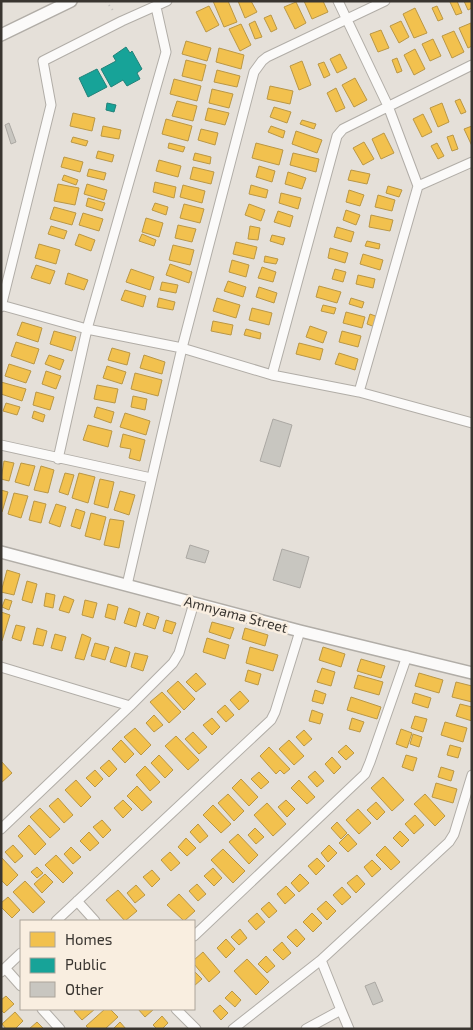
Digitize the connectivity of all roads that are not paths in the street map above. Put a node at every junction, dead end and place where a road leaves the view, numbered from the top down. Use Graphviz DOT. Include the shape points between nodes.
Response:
graph roads {
  1 [pos="71,1"];
  2 [pos="167,1"];
  3 [pos="338,1"];
  4 [pos="385,1"];
  5 [pos="156,7"];
  6 [pos="347,19"];
  7 [pos="1,35"];
  8 [pos="472,64"];
  9 [pos="388,106"];
  10 [pos="472,162"];
  11 [pos="418,186"];
  12 [pos="1,306"];
  13 [pos="86,329"];
  14 [pos="182,348"];
  15 [pos="272,376"];
  16 [pos="359,392"];
  17 [pos="472,423"];
  18 [pos="1,445"];
  19 [pos="58,459"];
  20 [pos="151,478"];
  21 [pos="1,552"];
  22 [pos="127,585"];
  23 [pos="194,603"];
  24 [pos="300,630"];
  25 [pos="407,656"];
  26 [pos="1,667"];
  27 [pos="472,673"];
  28 [pos="130,706"];
  29 [pos="472,775"];
  30 [pos="1,829"];
  31 [pos="77,901"];
  32 [pos="57,920"];
  33 [pos="94,920"];
  34 [pos="195,935"];
  35 [pos="20,954"];
  36 [pos="321,960"];
  37 [pos="3,970"];
  38 [pos="20,985"];
  39 [pos="43,1010"];
  40 [pos="177,1010"];
  41 [pos="341,1010"];
  42 [pos="60,1029"];
  43 [pos="196,1029"];
  44 [pos="233,1029"];
  45 [pos="306,1029"];
  46 [pos="349,1029"];
  1 -- 7 [label="street"];
  2 -- 5 [label="street"];
  3 -- 6 [label="street"];
  4 -- 6 [label="street"];
  5 -- 12 [label="street" via="43,61 51,105"];
  5 -- 13 [label="street" via="166,52"];
  6 -- 9 [label="street"];
  6 -- 14 [label="street" via="267,57 254,72"];
  8 -- 9 [label="street"];
  9 -- 11 [label="street"];
  9 -- 15 [label="street" via="343,129 335,140"];
  10 -- 11 [label="street"];
  11 -- 16 [label="street"];
  12 -- 13 [label="street"];
  13 -- 14 [label="street"];
  13 -- 19 [label="street"];
  14 -- 15 [label="street"];
  14 -- 20 [label="street"];
  15 -- 16 [label="street"];
  16 -- 17 [label="street"];
  18 -- 19 [label="street"];
  19 -- 20 [label="street"];
  20 -- 22 [label="street"];
  21 -- 22 [label="street, Amnyama Street"];
  22 -- 23 [label="street, Amnyama Street"];
  23 -- 24 [label="street, Amnyama Street"];
  23 -- 28 [label="street" via="176,658"];
  24 -- 25 [label="street, Amnyama Street"];
  24 -- 31 [label="street" via="270,720"];
  25 -- 27 [label="street, Amnyama Street"];
  25 -- 34 [label="street" via="365,774"];
  26 -- 28 [label="street"];
  28 -- 30 [label="street"];
  29 -- 36 [label="street" via="449,842"];
  31 -- 32 [label="street"];
  31 -- 33 [label="street"];
  35 -- 37 [label="street"];
  36 -- 41 [label="street"];
  36 -- 44 [label="street"];
  37 -- 38 [label="street"];
  39 -- 42 [label="street"];
  40 -- 43 [label="street"];
  41 -- 45 [label="street"];
  41 -- 46 [label="street"];
}
